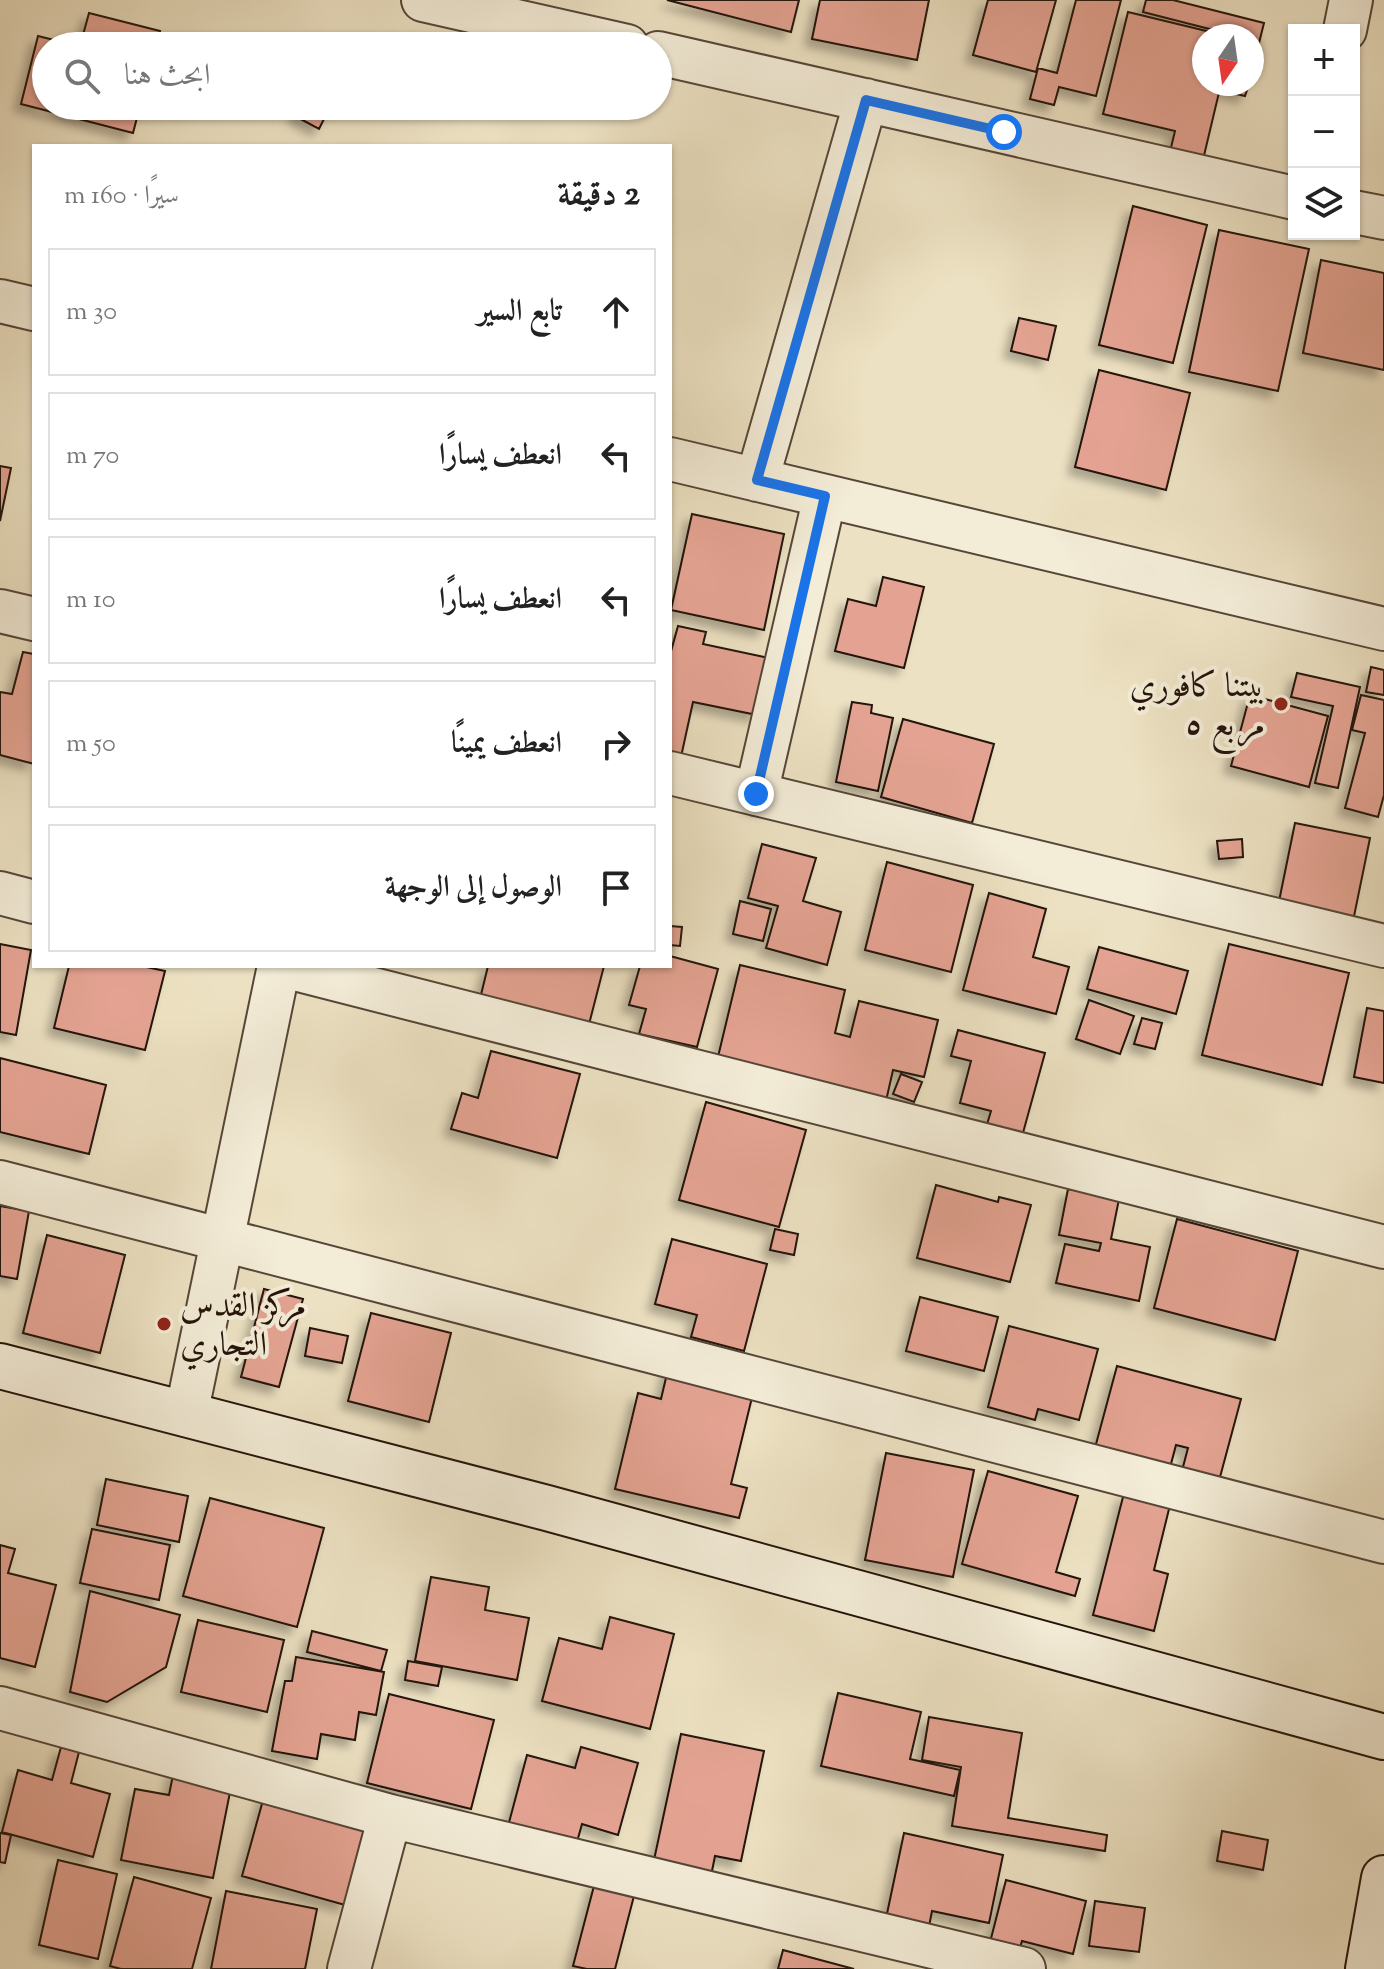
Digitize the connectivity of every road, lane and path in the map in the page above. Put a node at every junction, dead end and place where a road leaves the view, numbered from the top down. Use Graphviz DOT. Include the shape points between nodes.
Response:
graph roads {
  1 [pos="423,0"];
  2 [pos="1351,0"];
  3 [pos="1346,24"];
  4 [pos="565,32"];
  5 [pos="672,56"];
  6 [pos="866,100"];
  7 [pos="1288,197"];
  8 [pos="1360,213"];
  9 [pos="1384,218"];
  10 [pos="0,301"];
  11 [pos="32,309"];
  12 [pos="672,459"];
  13 [pos="757,480"];
  14 [pos="825,496"];
  15 [pos="0,611"];
  16 [pos="32,619"];
  17 [pos="1384,629"];
  18 [pos="672,773"];
  19 [pos="756,794"];
  20 [pos="0,893"];
  21 [pos="32,901"];
  22 [pos="1384,946"];
  23 [pos="281,968"];
  24 [pos="289,968"];
  25 [pos="0,1182"];
  26 [pos="222,1240"];
  27 [pos="1384,1247"];
  28 [pos="0,1366"];
  29 [pos="186,1415"];
  30 [pos="1384,1542"];
  31 [pos="0,1708"];
  32 [pos="1384,1737"];
  33 [pos="390,1816"];
  34 [pos="1384,1878"];
  35 [pos="349,1969"];
  36 [pos="1024,1969"];
  37 [pos="1368,1969"];
  1 -- 4 [label="street"];
  2 -- 3 [label="street"];
  5 -- 6 [label="street"];
  6 -- 7 [label="street"];
  6 -- 13 [label="street"];
  8 -- 9 [label="street"];
  10 -- 11 [label="street"];
  12 -- 13 [label="street"];
  13 -- 14 [label="street"];
  14 -- 17 [label="street"];
  14 -- 19 [label="street"];
  15 -- 16 [label="street"];
  18 -- 19 [label="street"];
  19 -- 22 [label="street"];
  20 -- 21 [label="street"];
  23 -- 26 [label="street"];
  24 -- 27 [label="street"];
  25 -- 26 [label="street"];
  26 -- 29 [label="street"];
  26 -- 30 [label="street"];
  28 -- 29 [label="street"];
  29 -- 32 [label="street"];
  31 -- 33 [label="street"];
  33 -- 35 [label="street"];
  33 -- 36 [label="street"];
  34 -- 37 [label="street"];
}
